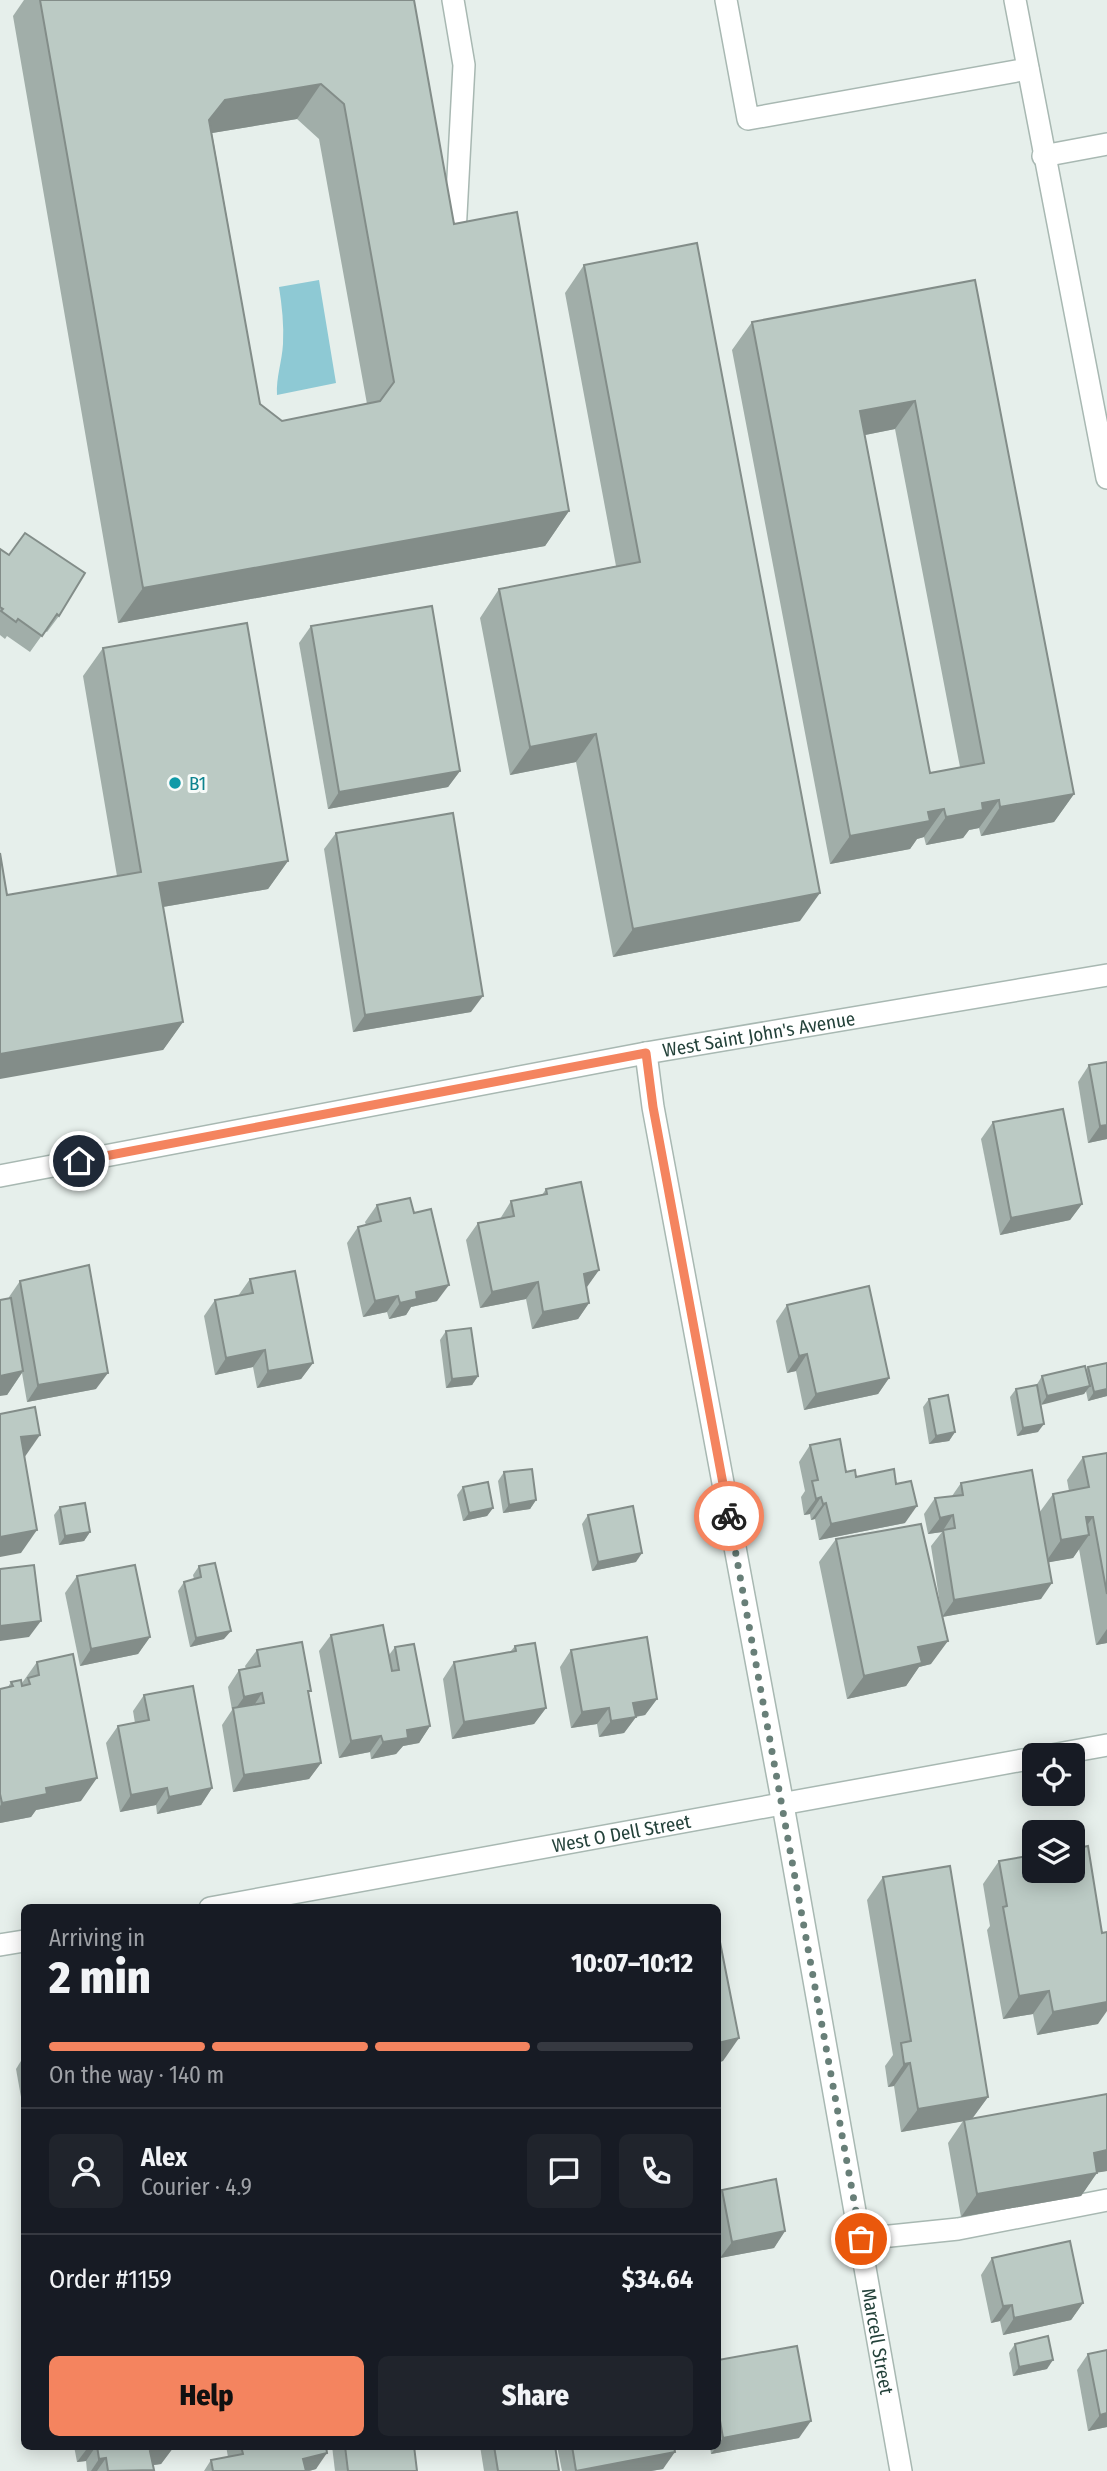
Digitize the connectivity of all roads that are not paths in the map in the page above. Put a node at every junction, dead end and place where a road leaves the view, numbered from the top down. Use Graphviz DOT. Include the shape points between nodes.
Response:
graph roads {
  1 [pos="453,0"];
  2 [pos="726,0"];
  3 [pos="1015,0"];
  4 [pos="1028,69"];
  5 [pos="1107,144"];
  6 [pos="1043,156"];
  7 [pos="454,254"];
  8 [pos="1107,478"];
  9 [pos="1107,975"];
  10 [pos="646,1053"];
  11 [pos="0,1176"];
  12 [pos="1107,1745"];
  13 [pos="1085,1749"];
  14 [pos="1022,1760"];
  15 [pos="783,1805"];
  16 [pos="232,1904"];
  17 [pos="21,1942"];
  18 [pos="0,1945"];
  19 [pos="1107,2200"];
  20 [pos="861,2239"];
  21 [pos="901,2471"];
  1 -- 7 [label="street" via="464,65"];
  2 -- 4 [label="street" via="748,119"];
  3 -- 4 [label="street"];
  4 -- 6 [label="street"];
  5 -- 6 [label="street"];
  6 -- 8 [label="street"];
  9 -- 10 [label="street, West Saint John's Avenue"];
  10 -- 11 [label="street, West Saint John's Avenue"];
  10 -- 15 [label="street, Marcell Street"];
  12 -- 13 [label="street"];
  14 -- 15 [label="street, West O Dell Street"];
  15 -- 16 [label="street, West O Dell Street"];
  15 -- 20 [label="street, Marcell Street"];
  17 -- 18 [label="street"];
  19 -- 20 [label="street" via="958,2229"];
  20 -- 21 [label="street, Marcell Street"];
}
